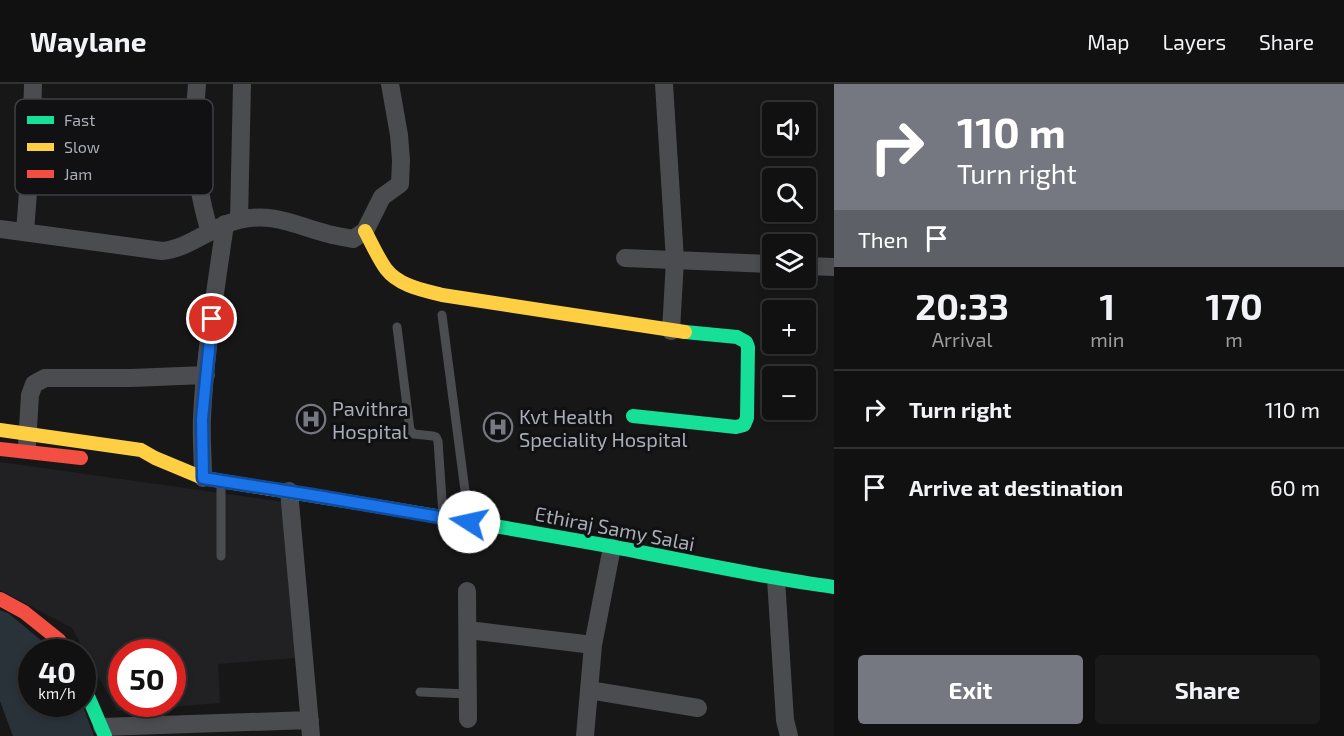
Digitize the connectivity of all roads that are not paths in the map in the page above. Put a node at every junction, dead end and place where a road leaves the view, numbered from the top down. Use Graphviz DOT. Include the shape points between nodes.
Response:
graph roads {
  1 [pos="33,84"];
  2 [pos="197,84"];
  3 [pos="242,84"];
  4 [pos="390,84"];
  5 [pos="664,84"];
  6 [pos="33,99"];
  7 [pos="195,99"];
  8 [pos="28,195"];
  9 [pos="200,195"];
  10 [pos="225,225"];
  11 [pos="0,229"];
  12 [pos="365,231"];
  13 [pos="25,232"];
  14 [pos="626,258"];
  15 [pos="675,260"];
  16 [pos="762,264"];
  17 [pos="816,266"];
  18 [pos="834,267"];
  19 [pos="442,315"];
  20 [pos="398,327"];
  21 [pos="671,332"];
  22 [pos="206,375"];
  23 [pos="633,416"];
  24 [pos="0,430"];
  25 [pos="28,434"];
  26 [pos="0,449"];
  27 [pos="27,452"];
  28 [pos="93,459"];
  29 [pos="155,459"];
  30 [pos="137,464"];
  31 [pos="212,479"];
  32 [pos="290,491"];
  33 [pos="443,517"];
  34 [pos="469,522"];
  35 [pos="612,547"];
  36 [pos="221,556"];
  37 [pos="776,579"];
  38 [pos="834,587"];
  39 [pos="467,591"];
  40 [pos="0,599"];
  41 [pos="468,630"];
  42 [pos="58,639"];
  43 [pos="593,645"];
  44 [pos="589,690"];
  45 [pos="420,692"];
  46 [pos="468,694"];
  47 [pos="698,708"];
  48 [pos="96,714"];
  49 [pos="468,719"];
  50 [pos="310,728"];
  51 [pos="104,732"];
  52 [pos="585,736"];
  53 [pos="789,736"];
  1 -- 6 [label="street"];
  2 -- 7 [label="street"];
  3 -- 10 [label="street"];
  4 -- 12 [label="street" via="402,160 400,184 382,197"];
  5 -- 15 [label="street"];
  8 -- 13 [label="street"];
  9 -- 10 [label="street" via="202,208"];
  10 -- 12 [label="street" via="260,216 353,238"];
  10 -- 13 [label="street" via="183,246 162,251"];
  10 -- 22 [label="street"];
  11 -- 13 [label="street"];
  12 -- 21 [label="main road" via="387,271 400,282 419,289"];
  14 -- 15 [label="street"];
  15 -- 16 [label="street"];
  15 -- 21 [label="street"];
  17 -- 18 [label="street"];
  19 -- 34 [label="lane"];
  20 -- 33 [label="lane" via="410,430 434,436 438,441"];
  21 -- 23 [label="main road" via="738,337 746,342 746,422 736,427"];
  22 -- 25 [label="street" via="45,378 34,384 30,395"];
  22 -- 31 [label="street" via="202,419"];
  24 -- 25 [label="main road, Ethiraj Samy Salai"];
  25 -- 27 [label="street"];
  25 -- 29 [label="main road, Ethiraj Samy Salai" via="141,450"];
  26 -- 27 [label="main road"];
  27 -- 28 [label="main road"];
  29 -- 30 [label="main road"];
  29 -- 31 [label="main road, Ethiraj Samy Salai"];
  31 -- 32 [label="main road, Ethiraj Samy Salai"];
  31 -- 36 [label="lane"];
  32 -- 33 [label="main road, Ethiraj Samy Salai"];
  32 -- 50 [label="street"];
  33 -- 34 [label="main road, Ethiraj Samy Salai"];
  34 -- 35 [label="main road, Ethiraj Samy Salai"];
  35 -- 37 [label="main road, Ethiraj Samy Salai"];
  35 -- 43 [label="street"];
  37 -- 38 [label="main road, Ethiraj Samy Salai"];
  37 -- 53 [label="street"];
  39 -- 41 [label="street"];
  40 -- 42 [label="main road"];
  41 -- 43 [label="street"];
  41 -- 46 [label="street"];
  43 -- 44 [label="street"];
  44 -- 47 [label="street"];
  44 -- 52 [label="street"];
  45 -- 46 [label="lane"];
  46 -- 49 [label="street"];
  48 -- 51 [label="main road"];
  50 -- 51 [label="street"];
}
